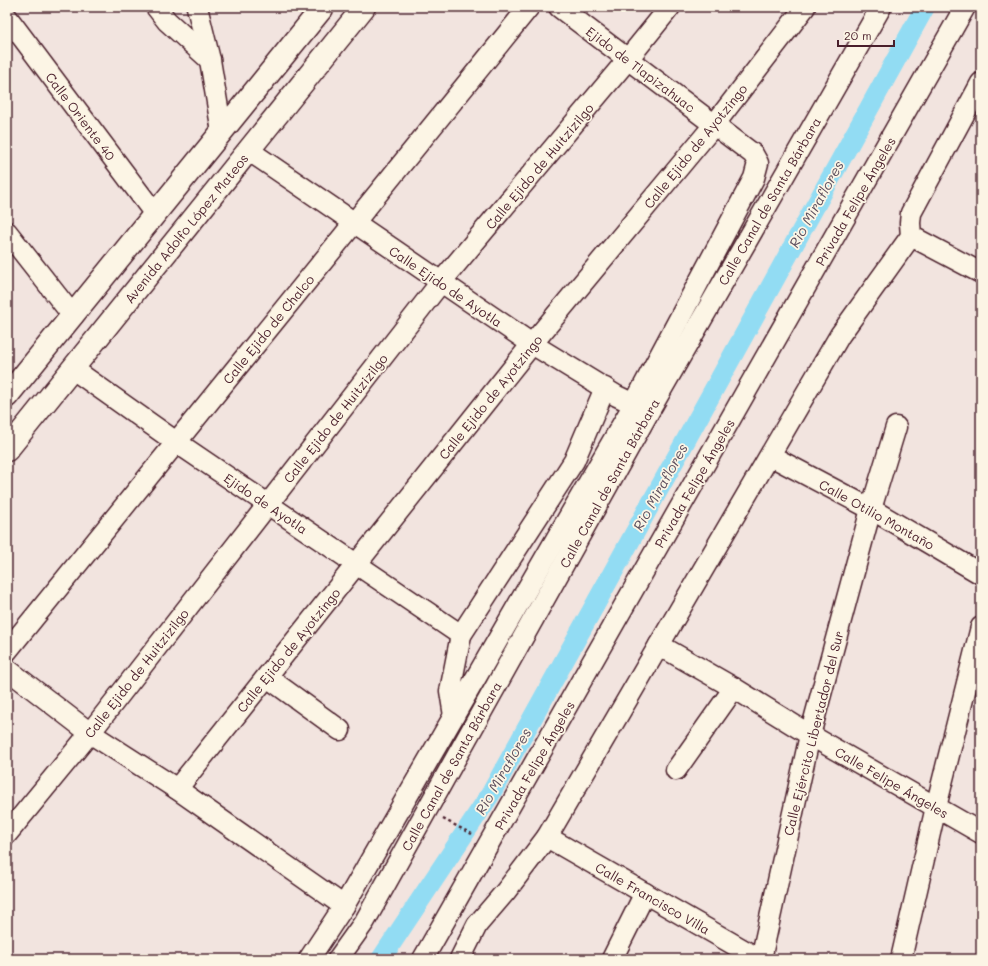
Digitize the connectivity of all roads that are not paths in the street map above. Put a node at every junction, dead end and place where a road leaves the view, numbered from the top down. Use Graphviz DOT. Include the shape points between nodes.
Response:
graph roads {
  1 [pos="156,7"];
  2 [pos="197,7"];
  3 [pos="323,7"];
  4 [pos="364,7"];
  5 [pos="529,7"];
  6 [pos="559,7"];
  7 [pos="670,7"];
  8 [pos="805,7"];
  9 [pos="881,7"];
  10 [pos="965,7"];
  11 [pos="7,17"];
  12 [pos="210,60"];
  13 [pos="628,60"];
  14 [pos="981,83"];
  15 [pos="974,113"];
  16 [pos="714,125"];
  17 [pos="222,132"];
  18 [pos="248,150"];
  19 [pos="155,214"];
  20 [pos="353,223"];
  21 [pos="7,232"];
  22 [pos="911,236"];
  23 [pos="981,273"];
  24 [pos="441,282"];
  25 [pos="73,316"];
  26 [pos="532,344"];
  27 [pos="72,369"];
  28 [pos="605,388"];
  29 [pos="7,396"];
  30 [pos="642,406"];
  31 [pos="896,427"];
  32 [pos="176,442"];
  33 [pos="7,450"];
  34 [pos="771,456"];
  35 [pos="268,504"];
  36 [pos="871,509"];
  37 [pos="356,564"];
  38 [pos="981,574"];
  39 [pos="981,628"];
  40 [pos="461,635"];
  41 [pos="659,645"];
  42 [pos="7,651"];
  43 [pos="7,669"];
  44 [pos="267,677"];
  45 [pos="734,688"];
  46 [pos="454,716"];
  47 [pos="340,730"];
  48 [pos="90,733"];
  49 [pos="810,735"];
  50 [pos="676,770"];
  51 [pos="178,789"];
  52 [pos="936,807"];
  53 [pos="981,833"];
  54 [pos="7,834"];
  55 [pos="547,837"];
  56 [pos="645,893"];
  57 [pos="344,906"];
  58 [pos="309,959"];
  59 [pos="338,959"];
  60 [pos="423,959"];
  61 [pos="460,959"];
  62 [pos="612,959"];
  63 [pos="760,959"];
  64 [pos="901,959"];
  1 -- 12 [label="street"];
  2 -- 12 [label="street"];
  3 -- 17 [label="main road"];
  4 -- 18 [label="main road, Avenida Adolfo López Mateos"];
  5 -- 20 [label="street, Calle Ejido de Chalco"];
  6 -- 13 [label="street, Ejido de Tlapizahuac"];
  7 -- 13 [label="street, Calle Ejido de Huitzizilgo"];
  8 -- 16 [label="street, Calle Ejido de Ayotzingo"];
  9 -- 30 [label="street, Calle Canal de Santa Bárbara"];
  10 -- 60 [label="street, Privada Felipe Ángeles"];
  11 -- 19 [label="street, Calle Oriente 40"];
  12 -- 17 [label="street"];
  13 -- 16 [label="street, Ejido de Tlapizahuac"];
  13 -- 24 [label="street, Calle Ejido de Huitzizilgo"];
  14 -- 15 [label="street"];
  15 -- 22 [label="street" via="911,213"];
  16 -- 26 [label="street, Calle Ejido de Ayotzingo"];
  16 -- 30 [label="street, Ejido de Tlapizahuac" via="753,154 758,163 754,178"];
  17 -- 19 [label="main road"];
  18 -- 20 [label="street, Calle Ejido de Ayotla"];
  18 -- 27 [label="main road, Avenida Adolfo López Mateos"];
  19 -- 25 [label="main road"];
  20 -- 24 [label="street, Calle Ejido de Ayotla"];
  20 -- 32 [label="street, Calle Ejido de Chalco"];
  21 -- 25 [label="street"];
  22 -- 23 [label="street"];
  22 -- 34 [label="street" via="840,335"];
  24 -- 26 [label="street, Calle Ejido de Ayotla"];
  24 -- 35 [label="street, Calle Ejido de Huitzizilgo"];
  25 -- 29 [label="main road"];
  26 -- 28 [label="street, Calle Ejido de Ayotla"];
  26 -- 37 [label="street, Calle Ejido de Ayotzingo"];
  27 -- 32 [label="street, Ejido de Ayotla"];
  27 -- 33 [label="main road, Avenida Adolfo López Mateos"];
  28 -- 30 [label="street, Calle Ejido de Ayotla" via="616,396"];
  28 -- 40 [label="street" via="574,461"];
  30 -- 46 [label="street"];
  30 -- 59 [label="street, Calle Canal de Santa Bárbara" via="427,810 365,921"];
  31 -- 36 [label="street, Calle Ejército Libertador del Sur"];
  32 -- 35 [label="street, Ejido de Ayotla"];
  32 -- 42 [label="street, Calle Ejido de Chalco"];
  34 -- 36 [label="street, Calle Otilio Montaño"];
  34 -- 41 [label="street"];
  35 -- 37 [label="street, Ejido de Ayotla"];
  35 -- 48 [label="street, Calle Ejido de Huitzizilgo"];
  36 -- 38 [label="street, Calle Otilio Montaño"];
  36 -- 49 [label="street, Calle Ejército Libertador del Sur"];
  37 -- 40 [label="street, Ejido de Ayotla"];
  37 -- 44 [label="street, Calle Ejido de Ayotzingo"];
  39 -- 52 [label="street"];
  40 -- 46 [label="street" via="450,692"];
  41 -- 45 [label="street, Calle Felipe Ángeles"];
  41 -- 55 [label="street"];
  43 -- 48 [label="street"];
  44 -- 47 [label="street"];
  44 -- 51 [label="street, Calle Ejido de Ayotzingo"];
  45 -- 49 [label="street, Calle Felipe Ángeles"];
  45 -- 50 [label="street"];
  46 -- 57 [label="street"];
  48 -- 51 [label="street"];
  48 -- 54 [label="street, Calle Ejido de Huitzizilgo"];
  49 -- 52 [label="street, Calle Felipe Ángeles"];
  49 -- 63 [label="street, Calle Ejército Libertador del Sur"];
  51 -- 57 [label="street"];
  52 -- 53 [label="street, Calle Felipe Ángeles"];
  52 -- 64 [label="street"];
  55 -- 56 [label="street, Calle Francisco Villa"];
  55 -- 61 [label="street" via="477,925"];
  56 -- 62 [label="street"];
  56 -- 63 [label="street, Calle Francisco Villa"];
  57 -- 58 [label="street"];
}
